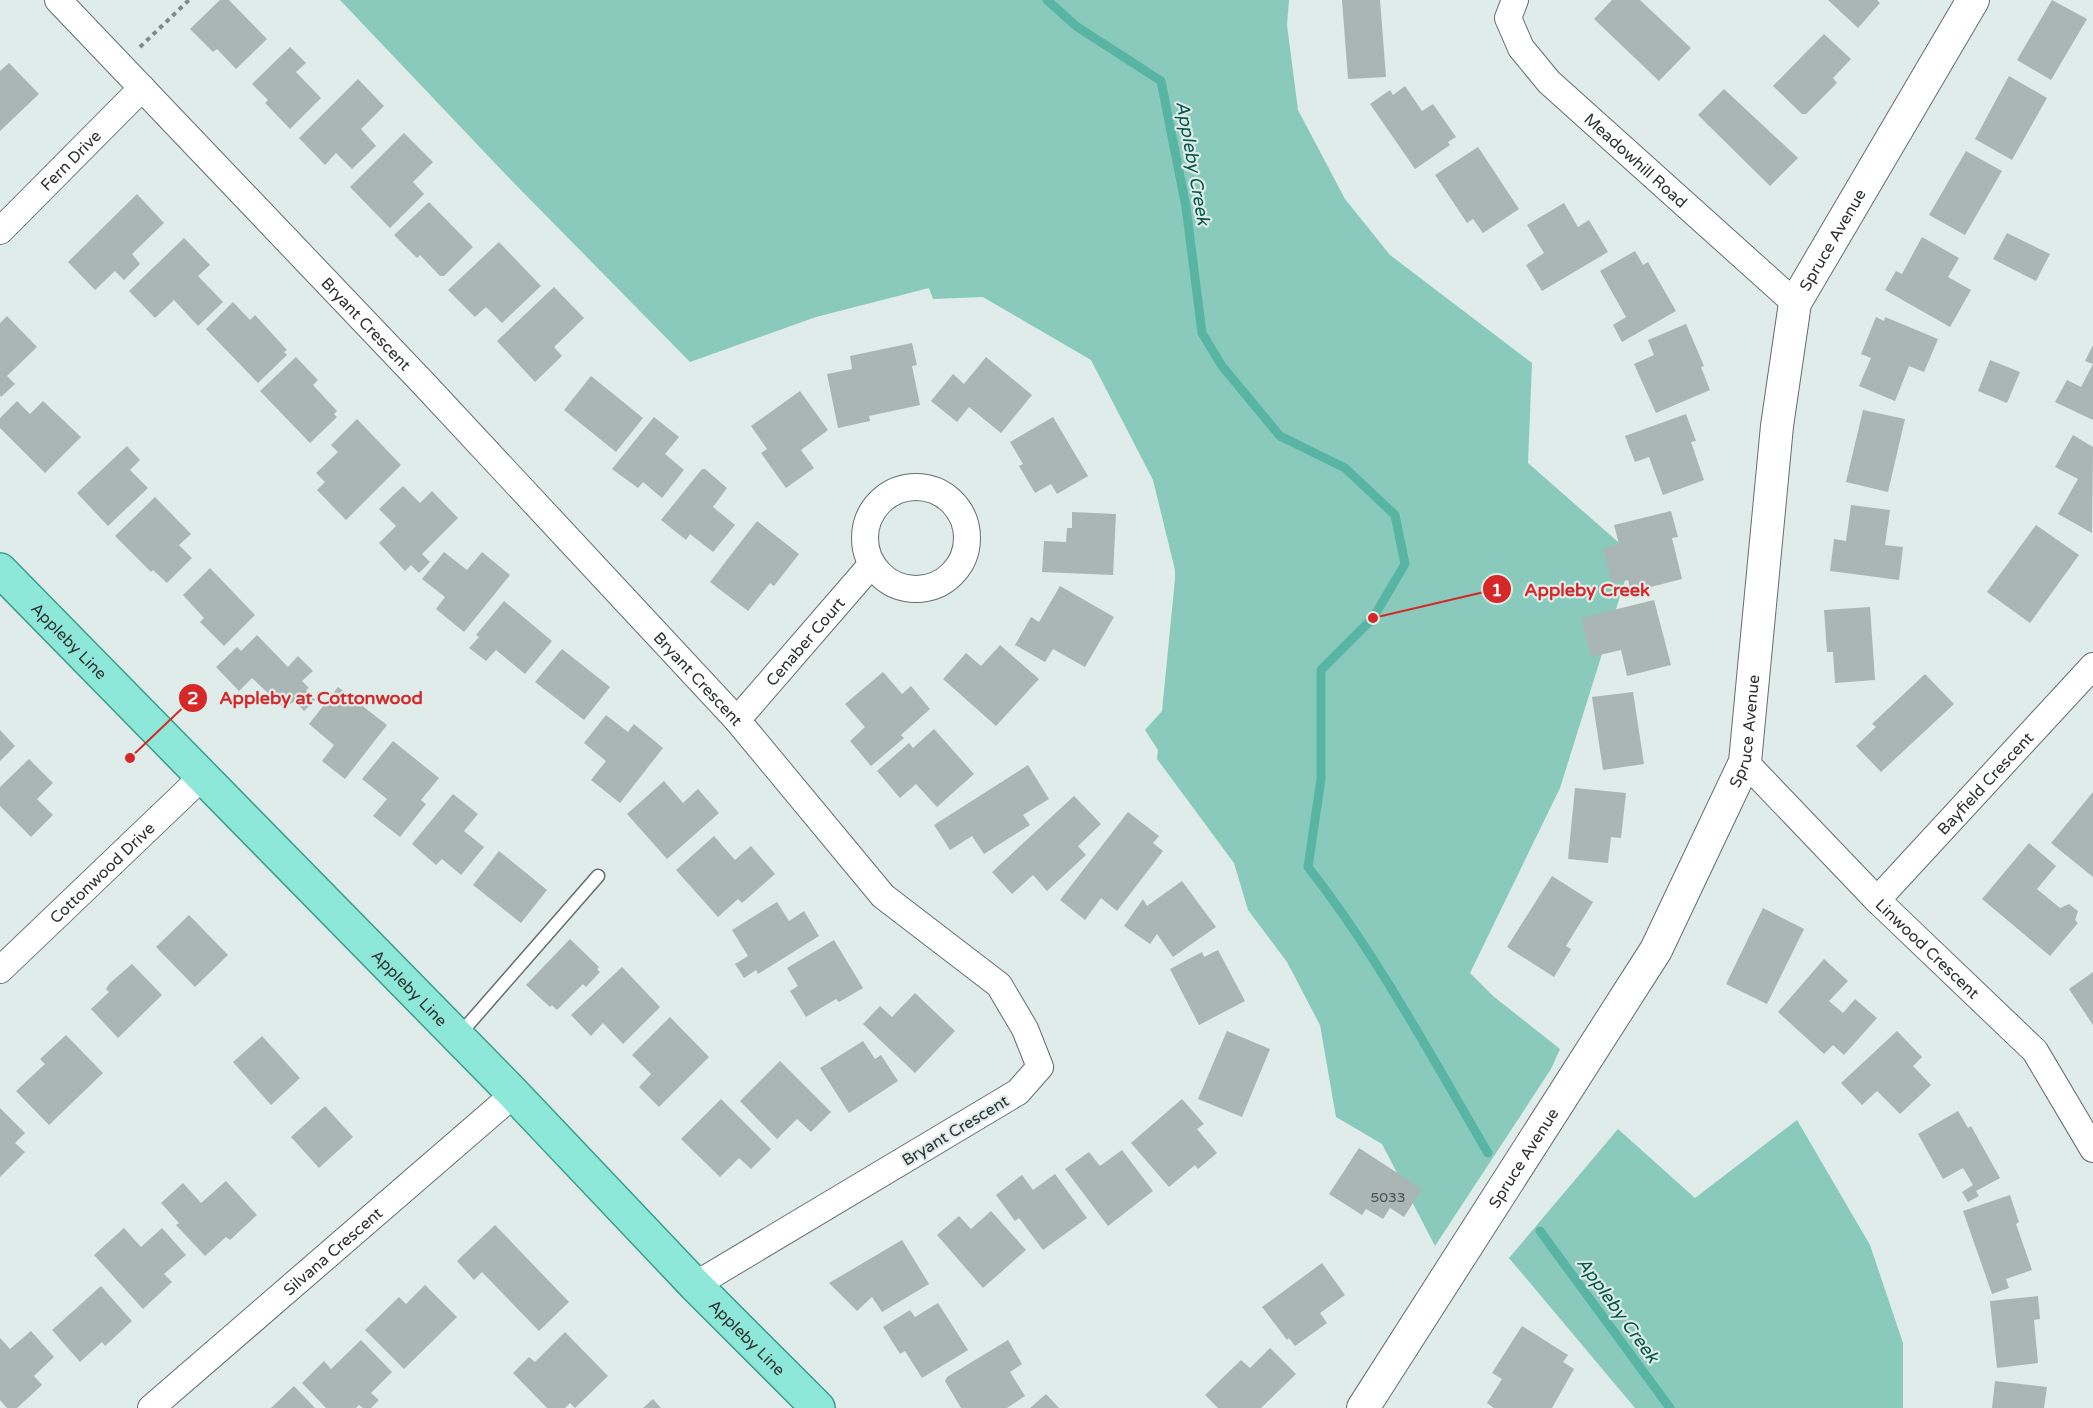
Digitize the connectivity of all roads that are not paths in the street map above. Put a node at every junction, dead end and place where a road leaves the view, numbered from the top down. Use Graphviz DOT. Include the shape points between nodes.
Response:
graph roads {
  1 [pos="58,0"];
  2 [pos="1515,0"];
  3 [pos="1972,0"];
  4 [pos="142,88"];
  5 [pos="0,231"];
  6 [pos="1795,303"];
  7 [pos="872,564"];
  8 [pos="0,570"];
  9 [pos="2093,666"];
  10 [pos="737,720"];
  11 [pos="1745,762"];
  12 [pos="203,776"];
  13 [pos="598,876"];
  14 [pos="1877,900"];
  15 [pos="0,970"];
  16 [pos="458,1036"];
  17 [pos="514,1094"];
  18 [pos="2093,1149"];
  19 [pos="695,1285"];
  20 [pos="150,1408"];
  21 [pos="818,1408"];
  22 [pos="1363,1408"];
  1 -- 4 [label="street, Bryant Crescent"];
  2 -- 6 [label="street, Meadowhill Road" via="1508,18 1521,48 1549,82"];
  3 -- 6 [label="street, Spruce Avenue"];
  4 -- 5 [label="street, Fern Drive"];
  4 -- 10 [label="street, Bryant Crescent"];
  6 -- 11 [label="street, Spruce Avenue" via="1777,426"];
  7 -- 7 [label="street" via="882,577 913,589 945,580 965,554 967,537 957,506 928,488 894,491 880,501 865,531 865,548"];
  7 -- 10 [label="street, Cenaber Court"];
  8 -- 12 [label="main road, Appleby Line"];
  9 -- 14 [label="street, Bayfield Crescent"];
  10 -- 19 [label="street, Bryant Crescent" via="883,896 999,985 1025,1029 1040,1067 1018,1092"];
  11 -- 14 [label="street, Linwood Crescent"];
  11 -- 22 [label="street, Spruce Avenue" via="1656,950"];
  12 -- 15 [label="street, Cottonwood Drive"];
  12 -- 16 [label="main road, Appleby Line"];
  13 -- 16 [label="lane"];
  14 -- 18 [label="street, Linwood Crescent" via="2035,1051"];
  16 -- 17 [label="main road, Appleby Line"];
  17 -- 19 [label="main road, Appleby Line"];
  17 -- 20 [label="street, Silvana Crescent"];
  19 -- 21 [label="main road, Appleby Line"];
}
